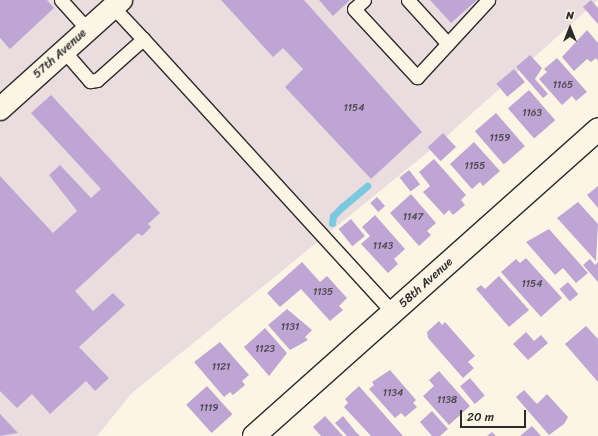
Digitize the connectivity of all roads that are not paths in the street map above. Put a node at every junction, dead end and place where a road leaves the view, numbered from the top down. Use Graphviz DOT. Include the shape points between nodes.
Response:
graph roads {
  1 [pos="61,0"];
  2 [pos="364,0"];
  3 [pos="408,0"];
  4 [pos="488,0"];
  5 [pos="117,3"];
  6 [pos="87,30"];
  7 [pos="143,39"];
  8 [pos="448,44"];
  9 [pos="64,51"];
  10 [pos="0,109"];
  11 [pos="598,129"];
  12 [pos="393,313"];
  13 [pos="254,436"];
  1 -- 6 [label="lane"];
  2 -- 8 [label="lane" via="354,9 417,78"];
  3 -- 8 [label="lane"];
  4 -- 8 [label="lane"];
  5 -- 6 [label="street, 57th Avenue"];
  5 -- 7 [label="lane"];
  6 -- 9 [label="street, 57th Avenue"];
  7 -- 9 [label="lane" via="97,80 90,81"];
  7 -- 12 [label="lane"];
  9 -- 10 [label="street, 57th Avenue"];
  11 -- 12 [label="street, 58th Avenue"];
  12 -- 13 [label="street, 58th Avenue"];
}
